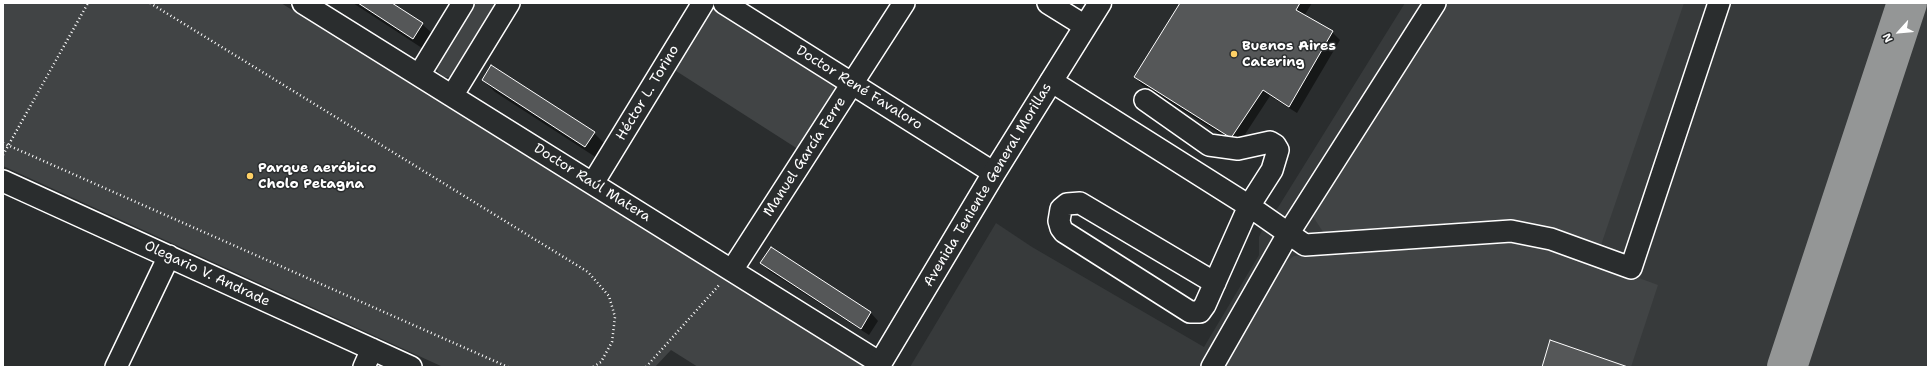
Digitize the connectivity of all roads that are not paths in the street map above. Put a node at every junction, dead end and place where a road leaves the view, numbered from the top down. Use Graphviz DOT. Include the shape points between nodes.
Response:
graph roads {
  1 [pos="303,3"];
  2 [pos="463,3"];
  3 [pos="509,3"];
  4 [pos="703,3"];
  5 [pos="724,3"];
  6 [pos="904,3"];
  7 [pos="1048,3"];
  8 [pos="1100,3"];
  9 [pos="1435,3"];
  10 [pos="1719,3"];
  11 [pos="1085,26"];
  12 [pos="419,75"];
  13 [pos="1051,81"];
  14 [pos="853,84"];
  15 [pos="452,96"];
  16 [pos="1145,100"];
  17 [pos="994,173"];
  18 [pos="3,181"];
  19 [pos="593,183"];
  20 [pos="1249,206"];
  21 [pos="1288,234"];
  22 [pos="169,256"];
  23 [pos="732,270"];
  24 [pos="1215,283"];
  25 [pos="368,358"];
  26 [pos="879,365"];
  27 [pos="116,367"];
  28 [pos="412,367"];
  29 [pos="1212,367"];
  1 -- 12 [label="street, Doctor Raúl Matera"];
  2 -- 12 [label="street"];
  3 -- 15 [label="street"];
  4 -- 19 [label="street, Héctor L. Torino"];
  5 -- 14 [label="street, Doctor René Favaloro"];
  6 -- 14 [label="street, Manuel García Ferre"];
  7 -- 11 [label="street"];
  8 -- 11 [label="main road, Avenida Teniente General Morillas"];
  9 -- 21 [label="street"];
  10 -- 21 [label="street" via="1632,268 1551,239 1511,231 1305,245"];
  11 -- 13 [label="main road, Avenida Teniente General Morillas"];
  12 -- 15 [label="street, Doctor Raúl Matera"];
  13 -- 17 [label="main road, Avenida Teniente General Morillas"];
  13 -- 20 [label="street"];
  14 -- 17 [label="street, Doctor René Favaloro"];
  14 -- 23 [label="street, Manuel García Ferre"];
  15 -- 19 [label="street, Doctor Raúl Matera"];
  16 -- 20 [label="street" via="1209,145 1238,149 1270,142 1275,145 1278,150 1272,170"];
  17 -- 26 [label="main road, Avenida Teniente General Morillas"];
  18 -- 22 [label="street, Olegario V. Andrade"];
  19 -- 23 [label="street, Doctor Raúl Matera"];
  20 -- 21 [label="street"];
  20 -- 24 [label="street"];
  21 -- 29 [label="street"];
  22 -- 25 [label="street, Olegario V. Andrade"];
  22 -- 27 [label="street"];
  23 -- 26 [label="street, Doctor Raúl Matera"];
  24 -- 24 [label="street" via="1200,312 1190,312 1064,232 1059,221 1061,209 1067,204 1080,203"];
  25 -- 28 [label="street, Olegario V. Andrade"];
}
